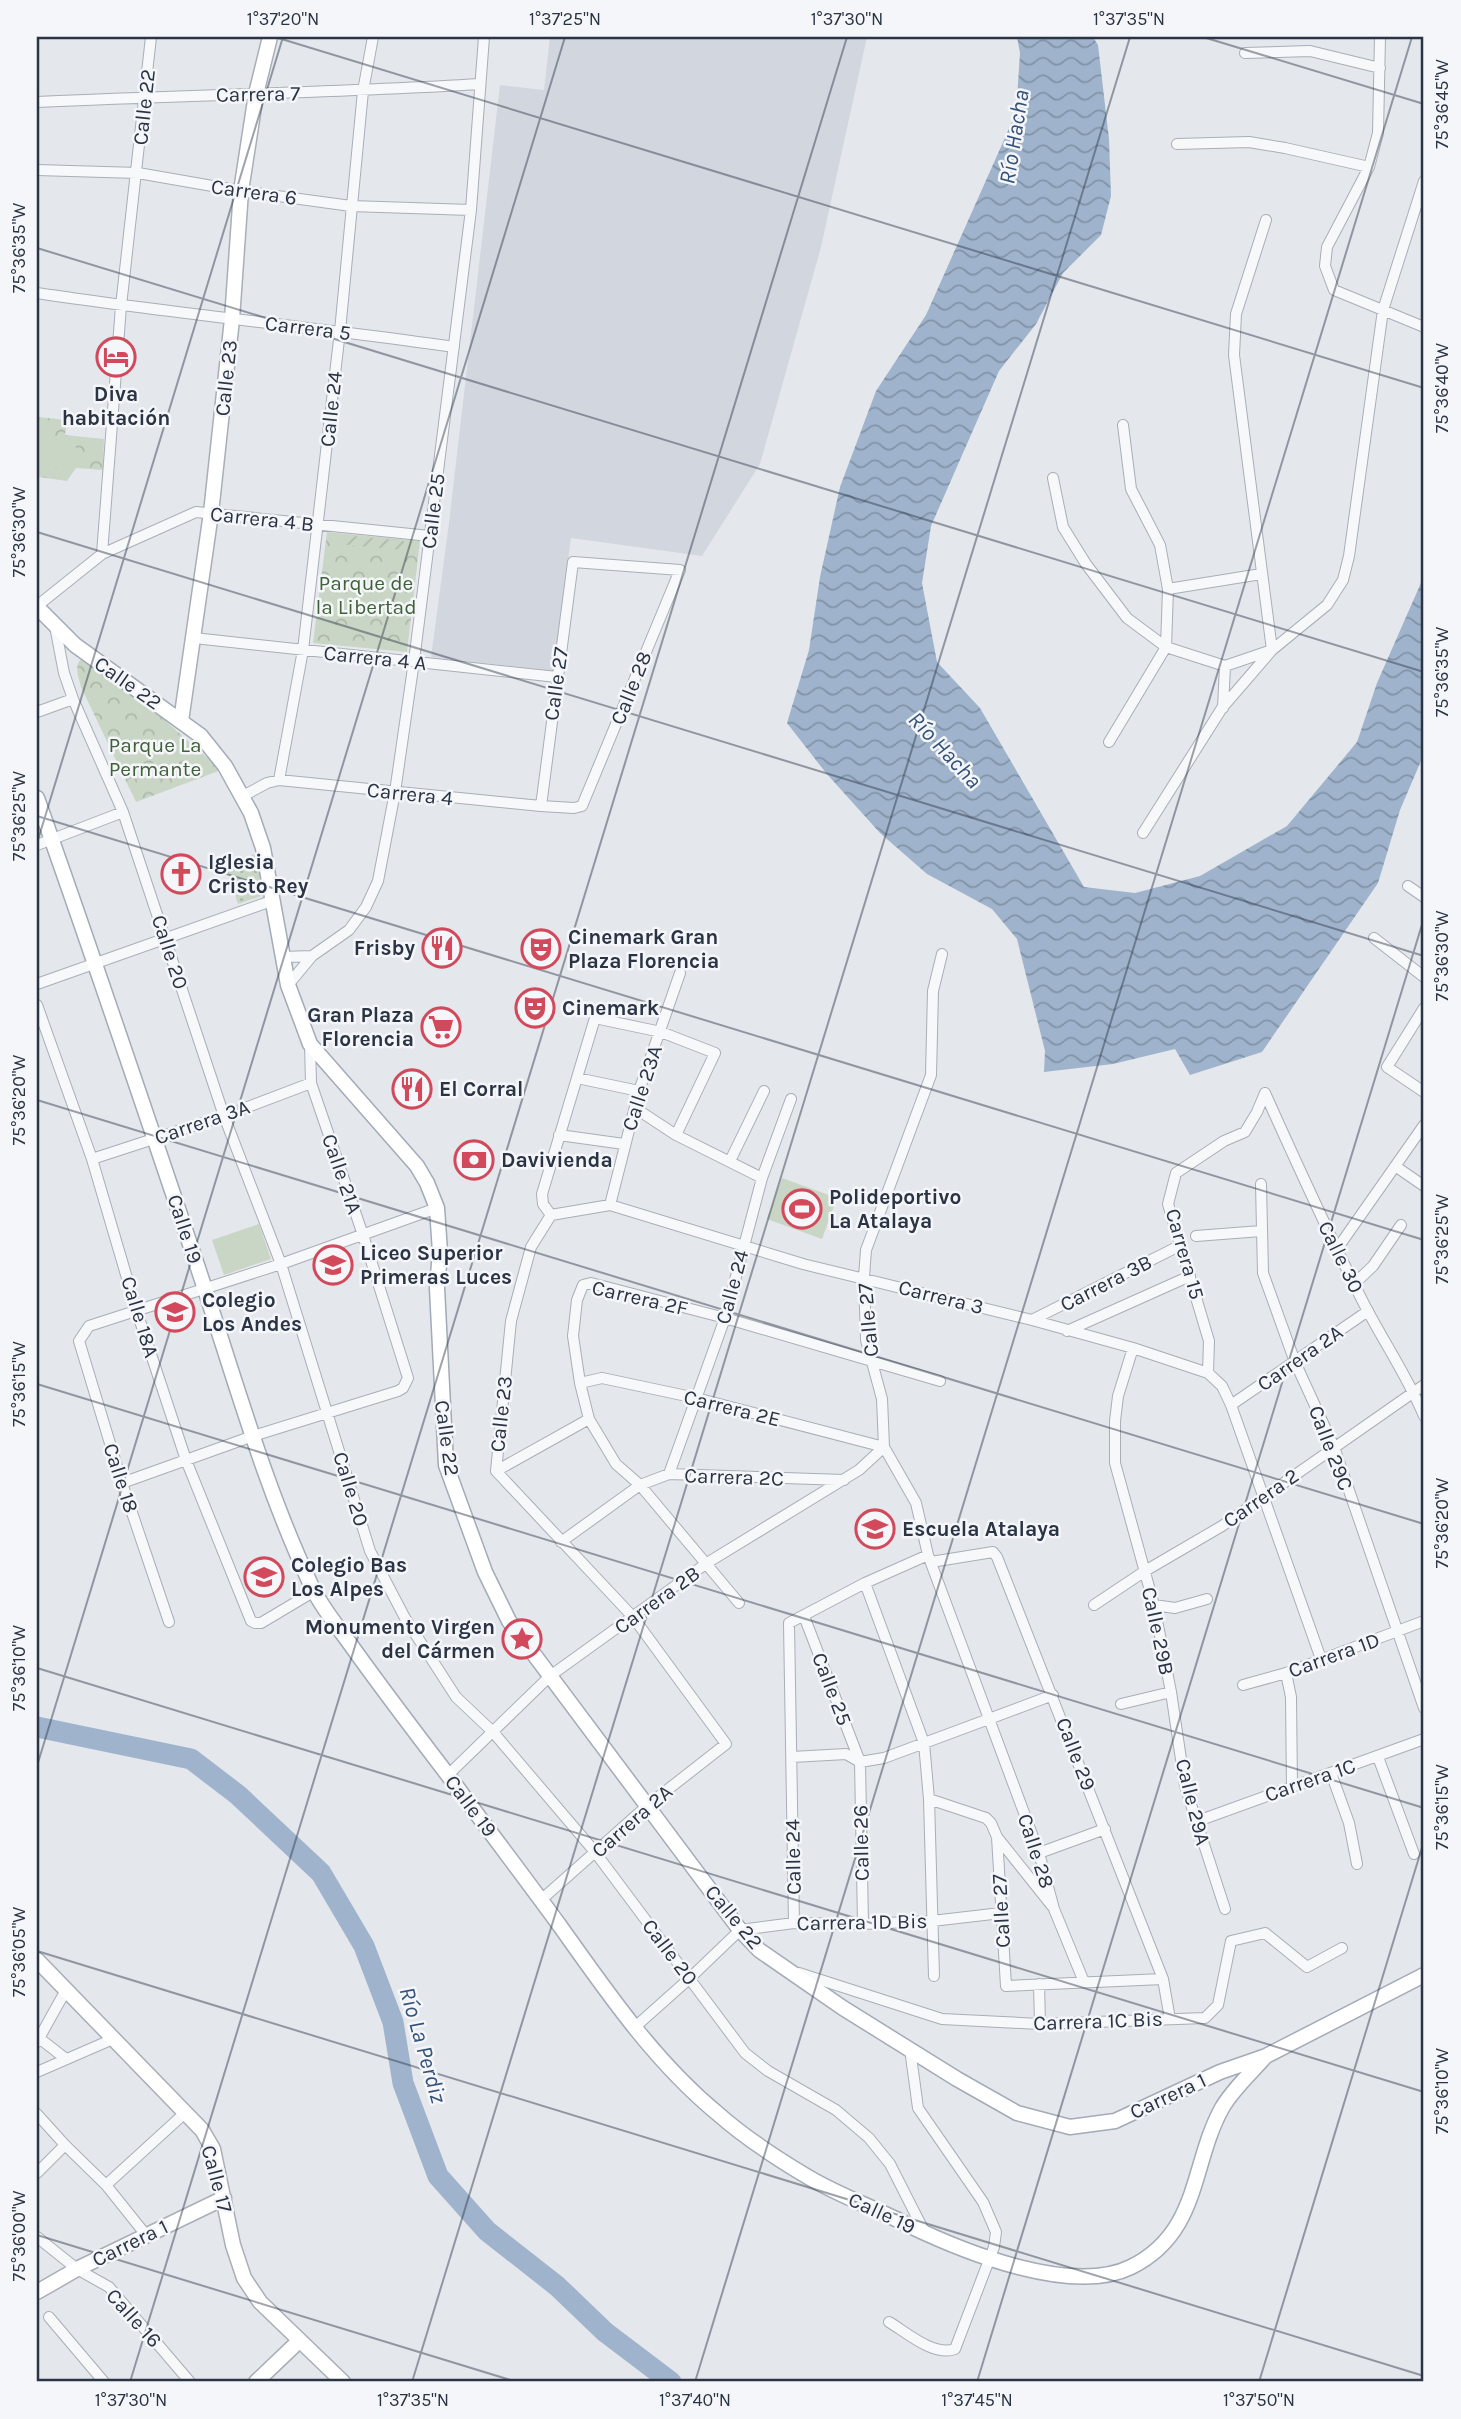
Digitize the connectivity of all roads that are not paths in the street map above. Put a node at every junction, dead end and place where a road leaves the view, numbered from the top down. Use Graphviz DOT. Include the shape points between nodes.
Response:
graph roads {
  1 [pos="151,37"];
  2 [pos="270,37"];
  3 [pos="373,37"];
  4 [pos="484,37"];
  5 [pos="1380,37"];
  6 [pos="1245,53"];
  7 [pos="1380,68"];
  8 [pos="480,84"];
  9 [pos="363,91"];
  10 [pos="256,94"];
  11 [pos="144,97"];
  12 [pos="37,102"];
  13 [pos="1177,144"];
  14 [pos="1369,167"];
  15 [pos="37,170"];
  16 [pos="138,173"];
  17 [pos="1424,181"];
  18 [pos="241,191"];
  19 [pos="351,206"];
  20 [pos="471,210"];
  21 [pos="1266,220"];
  22 [pos="37,293"];
  23 [pos="121,306"];
  24 [pos="1383,310"];
  25 [pos="232,319"];
  26 [pos="1424,327"];
  27 [pos="340,331"];
  28 [pos="454,347"];
  29 [pos="1123,425"];
  30 [pos="1054,478"];
  31 [pos="211,513"];
  32 [pos="318,524"];
  33 [pos="430,536"];
  34 [pos="103,554"];
  35 [pos="680,570"];
  36 [pos="1261,574"];
  37 [pos="1168,589"];
  38 [pos="37,607"];
  39 [pos="55,626"];
  40 [pos="194,638"];
  41 [pos="1166,647"];
  42 [pos="303,650"];
  43 [pos="1272,650"];
  44 [pos="414,662"];
  45 [pos="1224,666"];
  46 [pos="557,677"];
  47 [pos="73,699"];
  48 [pos="1223,708"];
  49 [pos="37,712"];
  50 [pos="181,720"];
  51 [pos="1110,742"];
  52 [pos="279,780"];
  53 [pos="395,792"];
  54 [pos="243,796"];
  55 [pos="37,798"];
  56 [pos="541,806"];
  57 [pos="582,806"];
  58 [pos="123,813"];
  59 [pos="1143,833"];
  60 [pos="52,839"];
  61 [pos="37,845"];
  62 [pos="1408,886"];
  63 [pos="1424,897"];
  64 [pos="274,900"];
  65 [pos="1374,938"];
  66 [pos="165,939"];
  67 [pos="942,954"];
  68 [pos="312,956"];
  69 [pos="282,957"];
  70 [pos="96,963"];
  71 [pos="680,973"];
  72 [pos="1424,977"];
  73 [pos="37,984"];
  74 [pos="288,985"];
  75 [pos="37,1005"];
  76 [pos="1424,1008"];
  77 [pos="661,1032"];
  78 [pos="310,1044"];
  79 [pos="577,1078"];
  80 [pos="311,1083"];
  81 [pos="639,1091"];
  82 [pos="764,1091"];
  83 [pos="1424,1092"];
  84 [pos="1265,1093"];
  85 [pos="792,1099"];
  86 [pos="635,1108"];
  87 [pos="224,1116"];
  88 [pos="1424,1125"];
  89 [pos="559,1135"];
  90 [pos="676,1135"];
  91 [pos="155,1138"];
  92 [pos="624,1144"];
  93 [pos="92,1159"];
  94 [pos="730,1161"];
  95 [pos="1395,1166"];
  96 [pos="762,1178"];
  97 [pos="1261,1184"];
  98 [pos="1424,1186"];
  99 [pos="610,1205"];
  100 [pos="437,1208"];
  101 [pos="551,1214"];
  102 [pos="1401,1225"];
  103 [pos="1261,1231"];
  104 [pos="363,1235"];
  105 [pos="1196,1237"];
  106 [pos="743,1245"];
  107 [pos="1179,1245"];
  108 [pos="1337,1249"];
  109 [pos="281,1264"];
  110 [pos="1190,1276"];
  111 [pos="864,1278"];
  112 [pos="1354,1284"];
  113 [pos="204,1288"];
  114 [pos="1368,1311"];
  115 [pos="137,1312"];
  116 [pos="724,1318"];
  117 [pos="1032,1320"];
  118 [pos="1067,1331"];
  119 [pos="1133,1348"];
  120 [pos="872,1362"];
  121 [pos="1295,1362"];
  122 [pos="1208,1373"];
  123 [pos="940,1381"];
  124 [pos="580,1383"];
  125 [pos="1424,1385"];
  126 [pos="1414,1392"];
  127 [pos="696,1398"];
  128 [pos="1231,1405"];
  129 [pos="329,1414"];
  130 [pos="1424,1416"];
  131 [pos="589,1419"];
  132 [pos="253,1436"];
  133 [pos="884,1447"];
  134 [pos="1334,1447"];
  135 [pos="186,1460"];
  136 [pos="496,1471"];
  137 [pos="669,1474"];
  138 [pos="845,1480"];
  139 [pos="122,1483"];
  140 [pos="640,1485"];
  141 [pos="1265,1496"];
  142 [pos="561,1542"];
  143 [pos="929,1558"];
  144 [pos="707,1563"];
  145 [pos="1145,1571"];
  146 [pos="865,1583"];
  147 [pos="313,1592"];
  148 [pos="1207,1599"];
  149 [pos="739,1604"];
  150 [pos="1094,1605"];
  151 [pos="1154,1605"];
  152 [pos="804,1616"];
  153 [pos="633,1617"];
  154 [pos="1424,1621"];
  155 [pos="169,1622"];
  156 [pos="1396,1633"];
  157 [pos="1321,1659"];
  158 [pos="1286,1673"];
  159 [pos="551,1676"];
  160 [pos="1242,1685"];
  161 [pos="1171,1692"];
  162 [pos="1053,1695"];
  163 [pos="1121,1704"];
  164 [pos="1424,1708"];
  165 [pos="988,1719"];
  166 [pos="492,1732"];
  167 [pos="1424,1739"];
  168 [pos="924,1743"];
  169 [pos="726,1744"];
  170 [pos="792,1757"];
  171 [pos="1378,1757"];
  172 [pos="860,1762"];
  173 [pos="1331,1773"];
  174 [pos="448,1775"];
  175 [pos="1292,1787"];
  176 [pos="929,1799"];
  177 [pos="648,1805"];
  178 [pos="1195,1822"];
  179 [pos="1105,1829"];
  180 [pos="997,1837"];
  181 [pos="595,1852"];
  182 [pos="1038,1853"];
  183 [pos="1414,1854"];
  184 [pos="1357,1864"];
  185 [pos="541,1900"];
  186 [pos="1054,1909"];
  187 [pos="1225,1909"];
  188 [pos="1000,1913"];
  189 [pos="932,1921"];
  190 [pos="794,1923"];
  191 [pos="863,1924"];
  192 [pos="740,1930"];
  193 [pos="1342,1948"];
  194 [pos="37,1960"];
  195 [pos="786,1968"];
  196 [pos="1424,1975"];
  197 [pos="934,1976"];
  198 [pos="690,1979"];
  199 [pos="1163,1979"];
  200 [pos="1084,1982"];
  201 [pos="1040,1984"];
  202 [pos="65,1990"];
  203 [pos="1170,2019"];
  204 [pos="1040,2024"];
  205 [pos="635,2027"];
  206 [pos="113,2039"];
  207 [pos="38,2040"];
  208 [pos="910,2049"];
  209 [pos="1266,2056"];
  210 [pos="66,2059"];
  211 [pos="37,2071"];
  212 [pos="186,2112"];
  213 [pos="37,2113"];
  214 [pos="65,2145"];
  215 [pos="37,2173"];
  216 [pos="106,2185"];
  217 [pos="224,2198"];
  218 [pos="925,2234"];
  219 [pos="146,2235"];
  220 [pos="37,2237"];
  221 [pos="988,2257"];
  222 [pos="77,2269"];
  223 [pos="37,2292"];
  224 [pos="49,2317"];
  225 [pos="889,2322"];
  226 [pos="299,2341"];
  227 [pos="104,2382"];
  228 [pos="190,2382"];
  229 [pos="256,2382"];
  230 [pos="343,2382"];
  1 -- 11 [label="street, Calle 22"];
  2 -- 10 [label="main road, Calle 23"];
  3 -- 9 [label="street, Calle 24"];
  4 -- 8 [label="street, Calle 25"];
  5 -- 7 [label="street"];
  6 -- 7 [label="street" via="1310,51"];
  7 -- 14 [label="street" via="1378,133"];
  8 -- 9 [label="street, Carrera 7"];
  8 -- 20 [label="street, Calle 25"];
  9 -- 10 [label="street, Carrera 7"];
  9 -- 19 [label="street, Calle 24"];
  10 -- 11 [label="street, Carrera 7"];
  10 -- 18 [label="main road, Calle 23"];
  11 -- 12 [label="street, Carrera 7"];
  11 -- 16 [label="street, Calle 22"];
  13 -- 14 [label="street" via="1249,142"];
  14 -- 24 [label="street" via="1327,247 1325,266 1334,290"];
  15 -- 16 [label="street, Carrera 6"];
  16 -- 18 [label="street, Carrera 6"];
  16 -- 23 [label="street, Calle 22"];
  17 -- 24 [label="street"];
  18 -- 19 [label="street, Carrera 6"];
  18 -- 25 [label="main road, Calle 23"];
  19 -- 20 [label="street, Carrera 6"];
  19 -- 27 [label="street, Calle 24"];
  20 -- 28 [label="street, Calle 25"];
  21 -- 36 [label="street" via="1236,314 1234,355"];
  22 -- 23 [label="street, Carrera 5"];
  23 -- 25 [label="street, Carrera 5"];
  23 -- 34 [label="street, Calle 22"];
  24 -- 26 [label="street"];
  24 -- 43 [label="street" via="1343,580 1327,605"];
  25 -- 27 [label="street, Carrera 5"];
  25 -- 31 [label="main road, Calle 23"];
  27 -- 28 [label="street, Carrera 5"];
  27 -- 32 [label="street, Calle 24"];
  28 -- 33 [label="street, Calle 25"];
  29 -- 37 [label="street" via="1131,489 1160,545"];
  30 -- 41 [label="street" via="1063,527 1086,564 1127,618"];
  31 -- 32 [label="street, Carrera 4 B"];
  31 -- 34 [label="street, Carrera 4 B" via="196,512"];
  31 -- 40 [label="main road, Calle 23"];
  32 -- 33 [label="street, Carrera 4 B"];
  32 -- 42 [label="street, Calle 24"];
  33 -- 44 [label="street, Calle 25"];
  34 -- 38 [label="street, Carrera 4 B"];
  35 -- 46 [label="street, Calle 27" via="573,562"];
  35 -- 57 [label="street, Calle 28"];
  36 -- 37 [label="street"];
  36 -- 43 [label="street"];
  37 -- 41 [label="street"];
  38 -- 39 [label="main road, Calle 22"];
  39 -- 47 [label="street, Calle 20"];
  39 -- 50 [label="main road, Calle 22" via="75,646"];
  40 -- 42 [label="street, Carrera 4 A"];
  40 -- 50 [label="main road, Calle 23"];
  41 -- 45 [label="street"];
  41 -- 51 [label="street"];
  42 -- 44 [label="street, Carrera 4 A"];
  42 -- 52 [label="street, Calle 24"];
  43 -- 45 [label="street"];
  43 -- 48 [label="street"];
  44 -- 46 [label="street, Carrera 4 A"];
  44 -- 53 [label="street, Calle 25"];
  45 -- 48 [label="street"];
  46 -- 56 [label="street, Calle 27"];
  47 -- 49 [label="street"];
  47 -- 58 [label="street, Calle 20"];
  48 -- 59 [label="street"];
  50 -- 54 [label="main road, Calle 22" via="201,736"];
  52 -- 53 [label="street, Carrera 4"];
  52 -- 54 [label="street, Carrera 4"];
  53 -- 56 [label="street, Carrera 4"];
  53 -- 68 [label="street, Calle 25" via="378,881 366,907 349,930"];
  54 -- 64 [label="main road, Calle 22" via="263,848"];
  55 -- 60 [label="main road, Calle 19"];
  56 -- 57 [label="street, Carrera 4"];
  58 -- 60 [label="street"];
  58 -- 66 [label="street, Calle 20"];
  60 -- 61 [label="street"];
  60 -- 70 [label="main road, Calle 19"];
  62 -- 63 [label="street"];
  64 -- 66 [label="street"];
  64 -- 69 [label="main road, Calle 22"];
  65 -- 72 [label="street"];
  66 -- 70 [label="street"];
  66 -- 87 [label="street, Calle 20"];
  67 -- 111 [label="street, Calle 27" via="933,991 932,1076 866,1250"];
  68 -- 69 [label="street"];
  68 -- 74 [label="street, Calle 25"];
  69 -- 74 [label="main road, Calle 22"];
  70 -- 73 [label="street"];
  70 -- 91 [label="main road, Calle 19"];
  71 -- 77 [label="street, Calle 23A"];
  74 -- 78 [label="main road, Calle 22"];
  75 -- 93 [label="street, Calle 18A"];
  76 -- 83 [label="street" via="1387,1068"];
  77 -- 79 [label="street" via="595,1018"];
  77 -- 81 [label="street, Calle 23A"];
  77 -- 90 [label="street" via="715,1053"];
  78 -- 80 [label="street, Calle 21A"];
  78 -- 100 [label="main road, Calle 22" via="417,1166"];
  79 -- 81 [label="street"];
  79 -- 89 [label="street"];
  80 -- 87 [label="street, Carrera 3A"];
  80 -- 104 [label="street, Calle 21A"];
  81 -- 86 [label="street, Calle 23A"];
  82 -- 94 [label="street"];
  84 -- 107 [label="street, Carrera 15" via="1245,1132 1176,1173 1168,1204"];
  84 -- 108 [label="street, Calle 30"];
  85 -- 96 [label="street, Calle 24"];
  86 -- 90 [label="street"];
  86 -- 92 [label="street, Calle 23A"];
  87 -- 91 [label="street, Carrera 3A"];
  87 -- 109 [label="street, Calle 20"];
  88 -- 95 [label="street"];
  89 -- 92 [label="street"];
  89 -- 101 [label="street" via="542,1194"];
  90 -- 94 [label="street"];
  91 -- 93 [label="street, Carrera 3A"];
  91 -- 113 [label="main road, Calle 19"];
  92 -- 99 [label="street, Calle 23A"];
  93 -- 115 [label="street, Calle 18A"];
  94 -- 96 [label="street"];
  95 -- 98 [label="street"];
  95 -- 108 [label="street"];
  96 -- 106 [label="street, Calle 24"];
  97 -- 103 [label="street, Calle 29C"];
  99 -- 101 [label="street, Carrera 3"];
  99 -- 106 [label="street, Carrera 3"];
  100 -- 104 [label="street"];
  100 -- 159 [label="main road, Calle 22" via="446,1465 485,1572 509,1621"];
  101 -- 136 [label="street, Calle 23" via="531,1247 511,1321"];
  102 -- 112 [label="street" via="1373,1266"];
  103 -- 105 [label="street"];
  103 -- 121 [label="street, Calle 29C" via="1263,1273"];
  104 -- 109 [label="street"];
  104 -- 129 [label="street, Calle 21A" via="408,1378 398,1391"];
  106 -- 111 [label="street, Carrera 3"];
  106 -- 116 [label="street, Calle 24"];
  107 -- 110 [label="street, Carrera 15"];
  107 -- 117 [label="street, Carrera 3B"];
  108 -- 112 [label="street, Calle 30"];
  109 -- 113 [label="street"];
  109 -- 129 [label="street, Calle 20"];
  110 -- 118 [label="street"];
  110 -- 122 [label="street, Carrera 15" via="1209,1341"];
  111 -- 117 [label="street, Carrera 3"];
  111 -- 120 [label="street, Calle 27" via="866,1340"];
  112 -- 114 [label="street, Calle 30"];
  113 -- 115 [label="street"];
  113 -- 132 [label="main road, Calle 19"];
  114 -- 121 [label="street, Carrera 2A"];
  114 -- 126 [label="street, Calle 30"];
  115 -- 135 [label="street, Calle 18A"];
  115 -- 139 [label="street, Calle 18" via="89,1326 79,1341"];
  116 -- 120 [label="street, Carrera 2F"];
  116 -- 124 [label="street, Carrera 2F" via="591,1283 583,1286 573,1336"];
  116 -- 127 [label="street, Calle 24"];
  117 -- 118 [label="street, Carrera 3"];
  118 -- 119 [label="street, Carrera 3"];
  119 -- 122 [label="street, Carrera 3"];
  119 -- 145 [label="street" via="1118,1396 1115,1463"];
  120 -- 123 [label="street, Carrera 2F"];
  120 -- 133 [label="street, Calle 27" via="882,1399"];
  121 -- 128 [label="street, Carrera 2A"];
  121 -- 134 [label="street, Calle 29C"];
  122 -- 128 [label="street" via="1222,1386"];
  124 -- 127 [label="street, Carrera 2E" via="602,1378"];
  124 -- 131 [label="street"];
  125 -- 126 [label="street, Carrera 2"];
  126 -- 130 [label="street, Calle 30"];
  126 -- 134 [label="street, Carrera 2"];
  127 -- 133 [label="street, Carrera 2E"];
  127 -- 137 [label="street, Calle 24"];
  128 -- 141 [label="street"];
  129 -- 132 [label="street"];
  129 -- 166 [label="street, Calle 20" via="370,1552 405,1618 456,1697"];
  131 -- 136 [label="street"];
  131 -- 140 [label="street" via="616,1464"];
  132 -- 135 [label="street"];
  132 -- 147 [label="main road, Calle 19"];
  133 -- 138 [label="street, Carrera 2B"];
  133 -- 143 [label="street, Calle 27" via="916,1503"];
  134 -- 141 [label="street, Carrera 2"];
  134 -- 156 [label="street, Calle 29C"];
  135 -- 139 [label="street"];
  135 -- 147 [label="street, Calle 18A" via="251,1620 261,1623"];
  136 -- 142 [label="street, Calle 23"];
  137 -- 138 [label="street, Carrera 2C"];
  137 -- 140 [label="street, Carrera 2C"];
  138 -- 144 [label="street, Carrera 2B"];
  139 -- 155 [label="street, Calle 18"];
  140 -- 142 [label="street, Carrera 2C"];
  140 -- 144 [label="street"];
  141 -- 145 [label="street, Carrera 2"];
  141 -- 157 [label="street"];
  142 -- 153 [label="street, Calle 23"];
  143 -- 146 [label="street"];
  143 -- 162 [label="street, Calle 29" via="993,1552"];
  143 -- 165 [label="street, Calle 27"];
  144 -- 149 [label="street"];
  144 -- 153 [label="street, Carrera 2B"];
  145 -- 150 [label="street, Carrera 2"];
  145 -- 151 [label="street, Calle 29B"];
  146 -- 152 [label="street"];
  146 -- 168 [label="street"];
  147 -- 174 [label="main road, Calle 19"];
  148 -- 151 [label="street" via="1175,1608"];
  151 -- 161 [label="street, Calle 29B"];
  152 -- 170 [label="street, Calle 24" via="789,1623"];
  152 -- 172 [label="street, Calle 25"];
  153 -- 159 [label="street, Carrera 2B"];
  153 -- 169 [label="street, Calle 23"];
  154 -- 156 [label="street, Carrera 1D"];
  156 -- 157 [label="street, Carrera 1D"];
  156 -- 164 [label="street, Calle 29C"];
  157 -- 158 [label="street, Carrera 1D"];
  158 -- 160 [label="street, Carrera 1D"];
  158 -- 175 [label="street" via="1291,1697"];
  159 -- 166 [label="street, Carrera 2B"];
  159 -- 177 [label="main road, Calle 22"];
  161 -- 163 [label="street"];
  161 -- 178 [label="street, Calle 29A"];
  162 -- 165 [label="street"];
  162 -- 179 [label="street, Calle 29"];
  165 -- 168 [label="street"];
  165 -- 182 [label="street, Calle 28"];
  166 -- 174 [label="street, Carrera 2B"];
  166 -- 181 [label="street, Calle 20"];
  167 -- 171 [label="street, Carrera 1C"];
  168 -- 172 [label="street"];
  168 -- 176 [label="street"];
  169 -- 177 [label="street, Carrera 2A"];
  170 -- 172 [label="street" via="846,1754"];
  170 -- 190 [label="street, Calle 24"];
  171 -- 173 [label="street, Carrera 1C"];
  171 -- 183 [label="street"];
  172 -- 191 [label="street, Calle 26"];
  173 -- 175 [label="street, Carrera 1C"];
  173 -- 184 [label="street" via="1349,1823"];
  174 -- 185 [label="main road, Calle 19"];
  175 -- 178 [label="street, Carrera 1C"];
  176 -- 180 [label="street" via="986,1818"];
  176 -- 189 [label="street"];
  177 -- 181 [label="street, Carrera 2A"];
  177 -- 192 [label="main road, Calle 22"];
  178 -- 187 [label="street, Calle 29A"];
  179 -- 182 [label="street"];
  179 -- 199 [label="street, Calle 29"];
  180 -- 186 [label="street"];
  180 -- 188 [label="street, Calle 27"];
  181 -- 185 [label="street, Carrera 2A"];
  181 -- 198 [label="street, Calle 20"];
  182 -- 186 [label="street, Calle 28"];
  185 -- 205 [label="main road, Calle 19"];
  186 -- 200 [label="street, Calle 28"];
  188 -- 189 [label="street, Carrera 1D Bis"];
  188 -- 201 [label="street, Calle 27" via="1006,1986"];
  189 -- 191 [label="street, Carrera 1D Bis"];
  189 -- 197 [label="street"];
  190 -- 191 [label="street, Carrera 1D Bis"];
  190 -- 192 [label="street, Carrera 1D Bis"];
  192 -- 195 [label="main road, Calle 22"];
  192 -- 198 [label="street"];
  193 -- 203 [label="street, Carrera 1C Bis" via="1307,1966 1265,1933 1231,1941 1218,2005 1205,2018"];
  194 -- 202 [label="main road, Calle 17"];
  195 -- 204 [label="street, Carrera 1C Bis" via="942,2019"];
  195 -- 208 [label="main road, Calle 22"];
  196 -- 209 [label="main road, Carrera 1"];
  198 -- 205 [label="street"];
  198 -- 218 [label="street, Calle 20" via="746,2053 836,2110 869,2138 890,2164"];
  199 -- 200 [label="street"];
  199 -- 203 [label="street, Calle 29"];
  200 -- 201 [label="street"];
  201 -- 204 [label="street"];
  202 -- 206 [label="main road, Calle 17"];
  202 -- 207 [label="street"];
  203 -- 204 [label="street, Carrera 1C Bis"];
  205 -- 218 [label="main road, Calle 19" via="686,2087 743,2133 809,2178"];
  206 -- 210 [label="street"];
  206 -- 212 [label="main road, Calle 17"];
  207 -- 210 [label="street"];
  208 -- 209 [label="main road, Carrera 1" via="1017,2113 1070,2127 1115,2121"];
  208 -- 221 [label="street" via="918,2108 983,2202 996,2232"];
  209 -- 221 [label="main road, Calle 19" via="1223,2106 1179,2224 1147,2257 1128,2269 1088,2277 1035,2271"];
  210 -- 211 [label="street"];
  212 -- 216 [label="street"];
  212 -- 217 [label="main road, Calle 17" via="214,2149"];
  213 -- 214 [label="street"];
  214 -- 215 [label="street"];
  214 -- 216 [label="street"];
  216 -- 219 [label="street"];
  217 -- 219 [label="main road, Carrera 1"];
  217 -- 226 [label="main road, Calle 17" via="244,2278"];
  218 -- 221 [label="main road, Calle 19"];
  219 -- 222 [label="main road, Carrera 1"];
  220 -- 222 [label="street, Calle 16"];
  221 -- 225 [label="street" via="955,2349 932,2348"];
  222 -- 223 [label="main road, Carrera 1"];
  222 -- 228 [label="street, Calle 16" via="109,2287"];
  224 -- 227 [label="street"];
  226 -- 229 [label="main road"];
  226 -- 230 [label="main road, Calle 17"];
}
